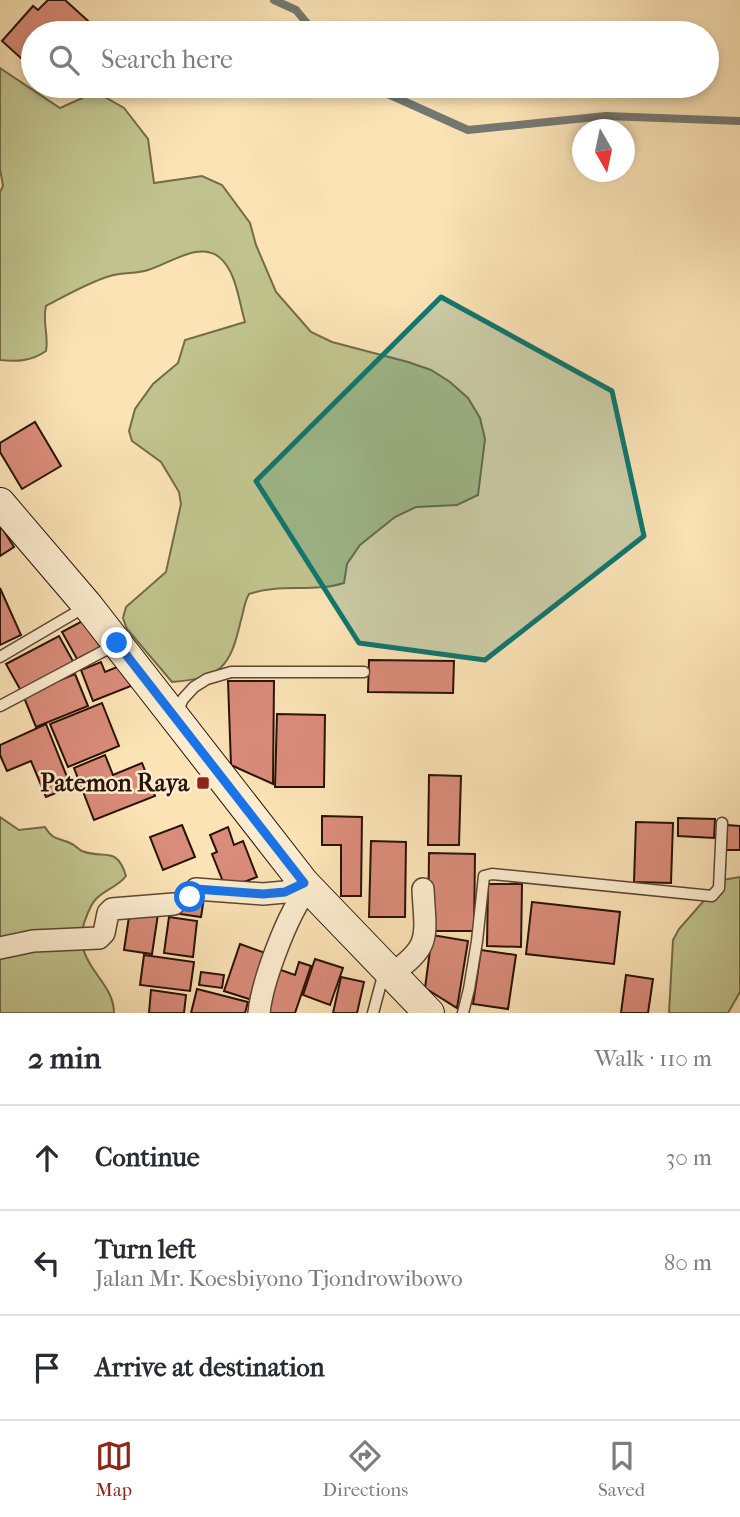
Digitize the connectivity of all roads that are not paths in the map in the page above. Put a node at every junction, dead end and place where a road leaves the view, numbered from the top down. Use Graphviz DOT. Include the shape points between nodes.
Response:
graph roads {
  1 [pos="0,503"];
  2 [pos="88,606"];
  3 [pos="117,643"];
  4 [pos="0,657"];
  5 [pos="364,672"];
  6 [pos="0,706"];
  7 [pos="175,717"];
  8 [pos="722,824"];
  9 [pos="306,886"];
  10 [pos="423,889"];
  11 [pos="0,948"];
  12 [pos="388,971"];
  13 [pos="259,1013"];
  14 [pos="373,1013"];
  15 [pos="429,1013"];
  16 [pos="463,1013"];
  1 -- 2 [label="main road"];
  2 -- 3 [label="main road"];
  2 -- 4 [label="lane"];
  3 -- 6 [label="lane"];
  3 -- 7 [label="main road"];
  5 -- 7 [label="lane" via="231,672 194,687"];
  7 -- 9 [label="main road"];
  8 -- 16 [label="lane" via="719,888 712,896 484,876"];
  9 -- 11 [label="street" via="263,894 196,889 182,900 111,909 99,938 33,941"];
  9 -- 12 [label="main road"];
  9 -- 13 [label="street" via="277,948"];
  10 -- 12 [label="street" via="423,941 413,959"];
  12 -- 14 [label="lane"];
  12 -- 15 [label="main road"];
}
